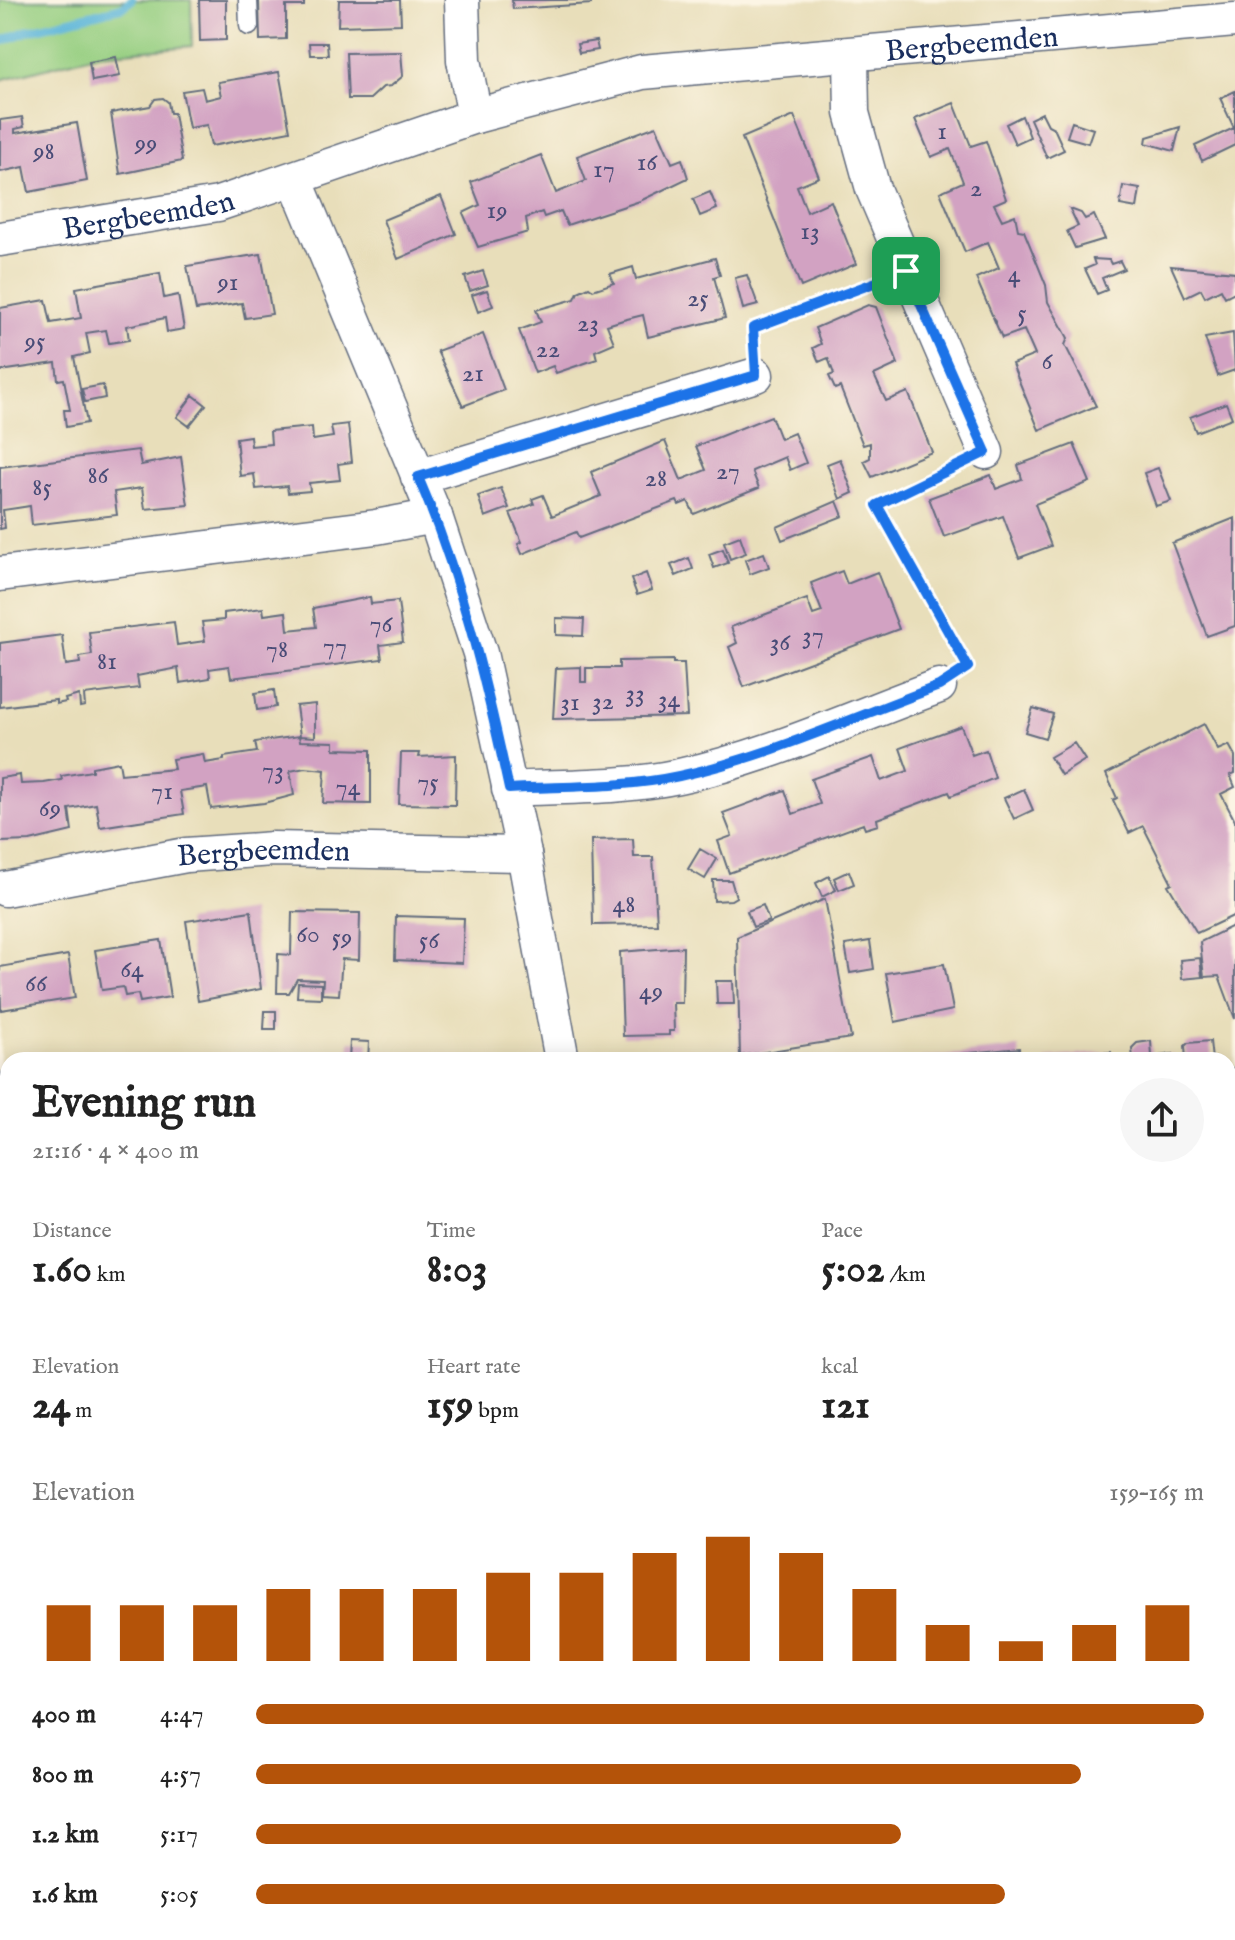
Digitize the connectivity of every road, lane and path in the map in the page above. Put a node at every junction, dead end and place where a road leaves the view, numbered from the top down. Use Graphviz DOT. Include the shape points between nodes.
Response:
graph roads {
  1 [pos="248,0"];
  2 [pos="462,0"];
  3 [pos="1235,20"];
  4 [pos="249,26"];
  5 [pos="851,56"];
  6 [pos="475,116"];
  7 [pos="295,179"];
  8 [pos="0,239"];
  9 [pos="906,271"];
  10 [pos="756,375"];
  11 [pos="986,452"];
  12 [pos="418,477"];
  13 [pos="435,516"];
  14 [pos="0,574"];
  15 [pos="939,686"];
  16 [pos="509,789"];
  17 [pos="524,854"];
  18 [pos="5,889"];
  19 [pos="561,1052"];
  1 -- 4 [label="lane"];
  2 -- 6 [label="street" via="464,60"];
  3 -- 5 [label="street, Bergbeemden"];
  5 -- 6 [label="street, Bergbeemden" via="642,72"];
  5 -- 9 [label="street, Bergbeemden" via="852,113 873,189"];
  6 -- 7 [label="street, Bergbeemden"];
  7 -- 8 [label="street, Bergbeemden" via="218,204"];
  7 -- 12 [label="street"];
  9 -- 10 [label="path" via="753,328"];
  9 -- 11 [label="street, Bergbeemden"];
  10 -- 12 [label="street"];
  11 -- 15 [label="path" via="877,505 968,667"];
  12 -- 13 [label="street"];
  13 -- 14 [label="street"];
  13 -- 16 [label="street" via="480,653"];
  15 -- 16 [label="street" via="677,777"];
  16 -- 17 [label="street"];
  17 -- 18 [label="street, Bergbeemden" via="273,849 186,855"];
  17 -- 19 [label="street"];
}
